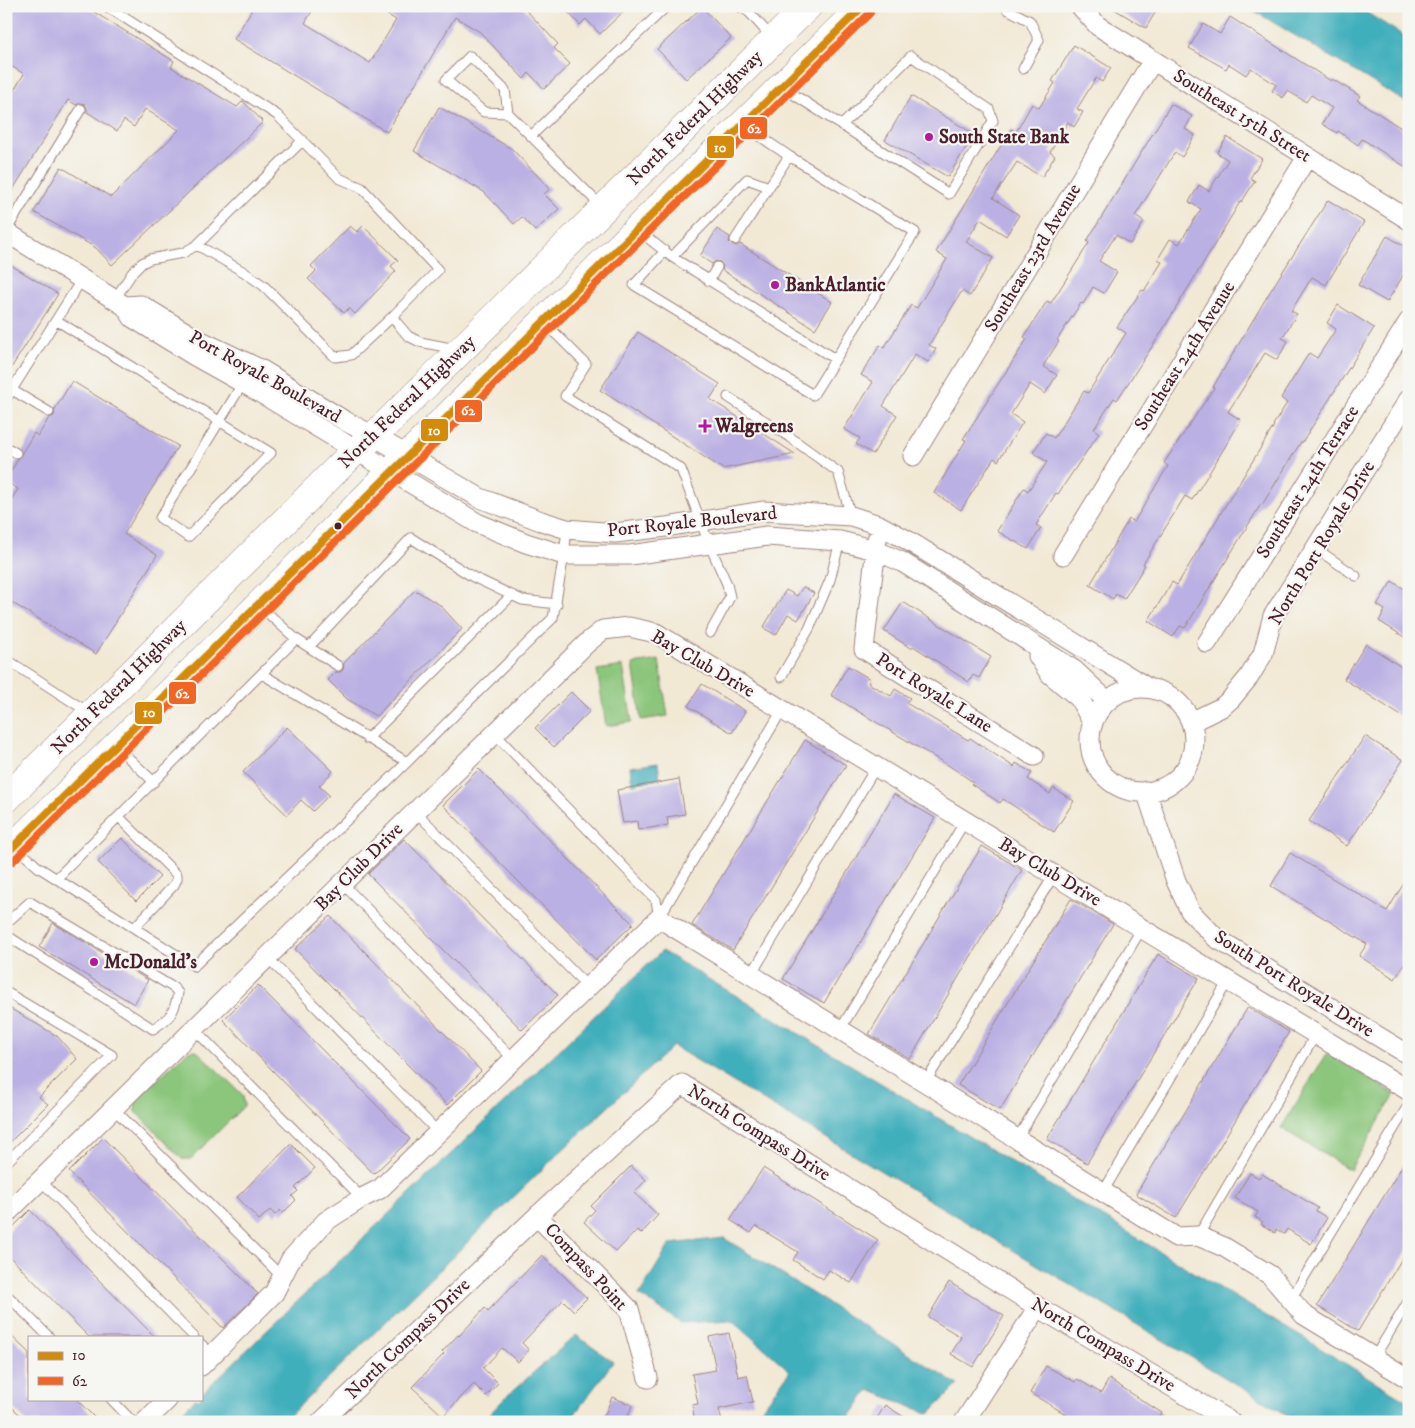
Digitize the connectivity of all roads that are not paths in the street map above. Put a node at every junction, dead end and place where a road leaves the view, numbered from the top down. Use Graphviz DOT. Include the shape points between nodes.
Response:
graph roads {
  1 [pos="106,6"];
  2 [pos="738,6"];
  3 [pos="808,6"];
  4 [pos="863,6"];
  5 [pos="1009,6"];
  6 [pos="1080,6"];
  7 [pos="666,7"];
  8 [pos="774,40"];
  9 [pos="1153,60"];
  10 [pos="1023,69"];
  11 [pos="782,87"];
  12 [pos="81,108"];
  13 [pos="508,113"];
  14 [pos="743,125"];
  15 [pos="842,125"];
  16 [pos="531,136"];
  17 [pos="303,140"];
  18 [pos="789,156"];
  19 [pos="1307,157"];
  20 [pos="651,162"];
  21 [pos="769,187"];
  22 [pos="604,209"];
  23 [pos="1409,220"];
  24 [pos="637,230"];
  25 [pos="6,232"];
  26 [pos="735,240"];
  27 [pos="197,245"];
  28 [pos="668,254"];
  29 [pos="717,267"];
  30 [pos="588,278"];
  31 [pos="82,279"];
  32 [pos="709,281"];
  33 [pos="120,302"];
  34 [pos="392,317"];
  35 [pos="56,320"];
  36 [pos="1409,321"];
  37 [pos="544,322"];
  38 [pos="462,350"];
  39 [pos="835,359"];
  40 [pos="243,383"];
  41 [pos="12,390"];
  42 [pos="728,397"];
  43 [pos="6,399"];
  44 [pos="1409,399"];
  45 [pos="49,412"];
  46 [pos="219,421"];
  47 [pos="365,443"];
  48 [pos="6,447"];
  49 [pos="16,453"];
  50 [pos="913,456"];
  51 [pos="400,464"];
  52 [pos="851,516"];
  53 [pos="700,520"];
  54 [pos="879,525"];
  55 [pos="566,529"];
  56 [pos="840,541"];
  57 [pos="709,544"];
  58 [pos="1315,548"];
  59 [pos="875,550"];
  60 [pos="1062,554"];
  61 [pos="564,555"];
  62 [pos="1356,576"];
  63 [pos="512,595"];
  64 [pos="557,604"];
  65 [pos="259,605"];
  66 [pos="710,633"];
  67 [pos="1020,638"];
  68 [pos="296,639"];
  69 [pos="1078,644"];
  70 [pos="1207,644"];
  71 [pos="309,647"];
  72 [pos="6,658"];
  73 [pos="1066,665"];
  74 [pos="338,666"];
  75 [pos="262,674"];
  76 [pos="781,677"];
  77 [pos="1148,688"];
  78 [pos="782,710"];
  79 [pos="1100,712"];
  80 [pos="92,714"];
  81 [pos="1191,722"];
  82 [pos="495,734"];
  83 [pos="367,739"];
  84 [pos="116,746"];
  85 [pos="1034,756"];
  86 [pos="407,762"];
  87 [pos="876,767"];
  88 [pos="154,782"];
  89 [pos="1146,791"];
  90 [pos="11,795"];
  91 [pos="416,812"];
  92 [pos="6,816"];
  93 [pos="119,817"];
  94 [pos="965,821"];
  95 [pos="9,844"];
  96 [pos="1054,875"];
  97 [pos="56,879"];
  98 [pos="343,884"];
  99 [pos="659,918"];
  100 [pos="6,923"];
  101 [pos="134,928"];
  102 [pos="1142,928"];
  103 [pos="6,935"];
  104 [pos="268,958"];
  105 [pos="751,975"];
  106 [pos="1228,981"];
  107 [pos="588,988"];
  108 [pos="6,992"];
  109 [pos="195,1030"];
  110 [pos="840,1030"];
  111 [pos="1316,1034"];
  112 [pos="1409,1055"];
  113 [pos="514,1060"];
  114 [pos="925,1082"];
  115 [pos="1409,1091"];
  116 [pos="1409,1104"];
  117 [pos="114,1109"];
  118 [pos="439,1133"];
  119 [pos="1017,1139"];
  120 [pos="6,1163"];
  121 [pos="41,1180"];
  122 [pos="1103,1192"];
  123 [pos="362,1198"];
  124 [pos="6,1214"];
  125 [pos="538,1216"];
  126 [pos="1198,1236"];
  127 [pos="282,1277"];
  128 [pos="6,1294"];
  129 [pos="1291,1299"];
  130 [pos="1409,1300"];
  131 [pos="1038,1307"];
  132 [pos="48,1336"];
  133 [pos="193,1336"];
  134 [pos="205,1355"];
  135 [pos="1374,1358"];
  136 [pos="648,1378"];
  137 [pos="1409,1379"];
  138 [pos="112,1400"];
  139 [pos="167,1400"];
  140 [pos="134,1422"];
  141 [pos="145,1422"];
  142 [pos="321,1422"];
  143 [pos="964,1422"];
  144 [pos="1231,1422"];
  1 -- 17 [label="lane" via="277,115"];
  2 -- 8 [label="lane" via="749,12"];
  3 -- 8 [label="main road, North Federal Highway"];
  4 -- 11 [label="main road, North Federal Highway"];
  5 -- 10 [label="lane" via="1007,8 1030,21 1039,40"];
  6 -- 9 [label="street, Southeast 15th Street" via="1098,26"];
  7 -- 16 [label="lane"];
  8 -- 20 [label="main road, North Federal Highway"];
  9 -- 19 [label="street, Southeast 15th Street"];
  9 -- 50 [label="street, Southeast 23rd Avenue"];
  11 -- 14 [label="main road, North Federal Highway"];
  11 -- 15 [label="lane"];
  12 -- 25 [label="lane"];
  13 -- 13 [label="lane" via="505,90 470,56 446,80 484,112"];
  13 -- 16 [label="lane"];
  14 -- 18 [label="lane"];
  14 -- 24 [label="main road, North Federal Highway"];
  15 -- 15 [label="lane" via="911,56 989,109 993,121 949,194"];
  16 -- 22 [label="lane"];
  17 -- 27 [label="lane"];
  17 -- 34 [label="lane" via="340,178 362,188 438,270"];
  18 -- 21 [label="lane"];
  18 -- 39 [label="lane" via="915,232"];
  19 -- 23 [label="street, Southeast 15th Street"];
  19 -- 60 [label="street, Southeast 24th Avenue"];
  20 -- 22 [label="main road, North Federal Highway"];
  20 -- 24 [label="main road" via="636,202"];
  21 -- 26 [label="lane"];
  21 -- 28 [label="lane" via="747,179"];
  22 -- 30 [label="main road" via="603,243"];
  22 -- 38 [label="main road, North Federal Highway"];
  24 -- 28 [label="lane"];
  24 -- 30 [label="main road, North Federal Highway"];
  25 -- 31 [label="street"];
  27 -- 33 [label="lane" via="183,253 142,263 132,273"];
  27 -- 34 [label="lane" via="264,286 335,357 351,355"];
  28 -- 32 [label="lane"];
  28 -- 39 [label="lane" via="634,285 813,396"];
  29 -- 32 [label="lane"];
  30 -- 37 [label="main road, North Federal Highway"];
  31 -- 33 [label="street"];
  31 -- 35 [label="lane"];
  32 -- 39 [label="lane"];
  33 -- 40 [label="street" via="133,318"];
  33 -- 47 [label="street, Port Royale Boulevard" via="141,305 197,340 262,370 345,421"];
  34 -- 38 [label="lane" via="408,336 420,342"];
  35 -- 41 [label="lane"];
  35 -- 46 [label="lane"];
  36 -- 70 [label="street, Southeast 24th Terrace"];
  37 -- 51 [label="main road, North Federal Highway"];
  37 -- 53 [label="lane" via="586,364 565,396 680,469"];
  38 -- 47 [label="main road, North Federal Highway"];
  40 -- 46 [label="lane"];
  40 -- 47 [label="street"];
  41 -- 43 [label="lane"];
  41 -- 45 [label="lane"];
  42 -- 52 [label="lane" via="838,472"];
  44 -- 58 [label="street, North Port Royale Drive"];
  46 -- 46 [label="lane" via="272,453 188,537 160,518"];
  47 -- 51 [label="street, Port Royale Boulevard"];
  47 -- 80 [label="main road, North Federal Highway"];
  48 -- 49 [label="lane"];
  51 -- 55 [label="street, Port Royale Boulevard"];
  51 -- 61 [label="street, Port Royale Boulevard" via="477,523"];
  51 -- 65 [label="main road, North Federal Highway"];
  52 -- 53 [label="street, Port Royale Boulevard" via="763,511"];
  52 -- 54 [label="street, Port Royale Boulevard"];
  53 -- 55 [label="street, Port Royale Boulevard" via="615,532"];
  53 -- 57 [label="lane"];
  54 -- 59 [label="street, Port Royale Lane"];
  54 -- 69 [label="street, Port Royale Boulevard"];
  55 -- 61 [label="lane"];
  56 -- 57 [label="street, Port Royale Boulevard" via="767,536"];
  56 -- 59 [label="street, Port Royale Boulevard"];
  56 -- 76 [label="lane" via="820,605"];
  57 -- 61 [label="street, Port Royale Boulevard" via="630,555"];
  57 -- 66 [label="lane" via="730,597"];
  58 -- 62 [label="lane"];
  58 -- 81 [label="street, North Port Royale Drive" via="1273,616 1263,654 1249,677 1222,707"];
  59 -- 67 [label="street, Port Royale Boulevard" via="902,562"];
  59 -- 85 [label="street, Port Royale Lane" via="864,649"];
  61 -- 64 [label="lane"];
  63 -- 64 [label="lane" via="522,600"];
  63 -- 71 [label="lane" via="473,577 411,538"];
  63 -- 83 [label="lane"];
  64 -- 86 [label="lane" via="553,618"];
  65 -- 68 [label="lane"];
  65 -- 84 [label="main road, North Federal Highway"];
  67 -- 73 [label="street, Port Royale Boulevard"];
  67 -- 79 [label="street, Port Royale Boulevard" via="1038,656 1079,684"];
  68 -- 71 [label="lane"];
  68 -- 75 [label="lane"];
  69 -- 73 [label="street"];
  69 -- 77 [label="street, Port Royale Boulevard"];
  71 -- 74 [label="lane"];
  72 -- 80 [label="lane"];
  73 -- 79 [label="street, Port Royale Boulevard" via="1074,670"];
  75 -- 83 [label="lane"];
  75 -- 88 [label="lane"];
  77 -- 79 [label="street" via="1128,690"];
  77 -- 81 [label="street" via="1177,701"];
  78 -- 82 [label="street, Bay Club Drive" via="656,633 629,627 603,630"];
  78 -- 87 [label="street, Bay Club Drive"];
  78 -- 99 [label="lane"];
  79 -- 89 [label="street" via="1090,743 1092,754 1113,782"];
  80 -- 90 [label="main road, North Federal Highway"];
  81 -- 89 [label="street" via="1194,746 1186,768 1168,784"];
  82 -- 91 [label="street, Bay Club Drive"];
  82 -- 99 [label="lane" via="656,900"];
  83 -- 86 [label="lane"];
  84 -- 88 [label="lane"];
  84 -- 95 [label="main road, North Federal Highway"];
  86 -- 101 [label="lane" via="194,966"];
  87 -- 94 [label="street, Bay Club Drive"];
  87 -- 105 [label="lane"];
  88 -- 93 [label="lane"];
  89 -- 112 [label="street, South Port Royale Drive" via="1176,881 1190,911 1216,938"];
  90 -- 92 [label="main road"];
  91 -- 98 [label="street, Bay Club Drive"];
  91 -- 107 [label="lane"];
  93 -- 97 [label="lane"];
  93 -- 101 [label="lane" via="177,875 174,885"];
  94 -- 96 [label="street, Bay Club Drive"];
  94 -- 110 [label="lane"];
  95 -- 97 [label="lane"];
  96 -- 102 [label="street, Bay Club Drive"];
  96 -- 114 [label="lane"];
  97 -- 101 [label="lane"];
  98 -- 104 [label="street, Bay Club Drive"];
  98 -- 113 [label="lane"];
  99 -- 105 [label="street"];
  99 -- 107 [label="street"];
  100 -- 103 [label="lane" via="30,902 174,988 178,993 174,1011 169,1019 154,1029"];
  102 -- 106 [label="street, Bay Club Drive"];
  102 -- 119 [label="lane"];
  104 -- 109 [label="street, Bay Club Drive"];
  104 -- 118 [label="lane"];
  105 -- 110 [label="street"];
  106 -- 111 [label="street, Bay Club Drive"];
  106 -- 122 [label="lane"];
  107 -- 113 [label="street"];
  108 -- 120 [label="lane" via="112,1055"];
  109 -- 117 [label="street, Bay Club Drive"];
  109 -- 123 [label="lane"];
  110 -- 114 [label="street"];
  111 -- 115 [label="street, Bay Club Drive"];
  111 -- 126 [label="lane"];
  113 -- 118 [label="street"];
  114 -- 119 [label="street"];
  116 -- 129 [label="lane"];
  117 -- 121 [label="street, Bay Club Drive"];
  117 -- 127 [label="lane"];
  118 -- 123 [label="street" via="380,1189"];
  119 -- 122 [label="street"];
  121 -- 124 [label="street, Bay Club Drive"];
  121 -- 133 [label="lane"];
  122 -- 126 [label="street" via="1176,1237"];
  123 -- 127 [label="street" via="326,1222 291,1259"];
  125 -- 131 [label="street, North Compass Drive" via="682,1084"];
  125 -- 136 [label="street, Compass Point" via="629,1309"];
  125 -- 142 [label="street, North Compass Drive"];
  126 -- 129 [label="street" via="1224,1247 1270,1275"];
  127 -- 134 [label="street" via="274,1293"];
  128 -- 132 [label="lane"];
  129 -- 135 [label="street" via="1304,1315"];
  130 -- 135 [label="lane"];
  131 -- 143 [label="street"];
  131 -- 144 [label="street, North Compass Drive"];
  135 -- 137 [label="street"];
  138 -- 140 [label="lane"];
  139 -- 141 [label="street"];
}
